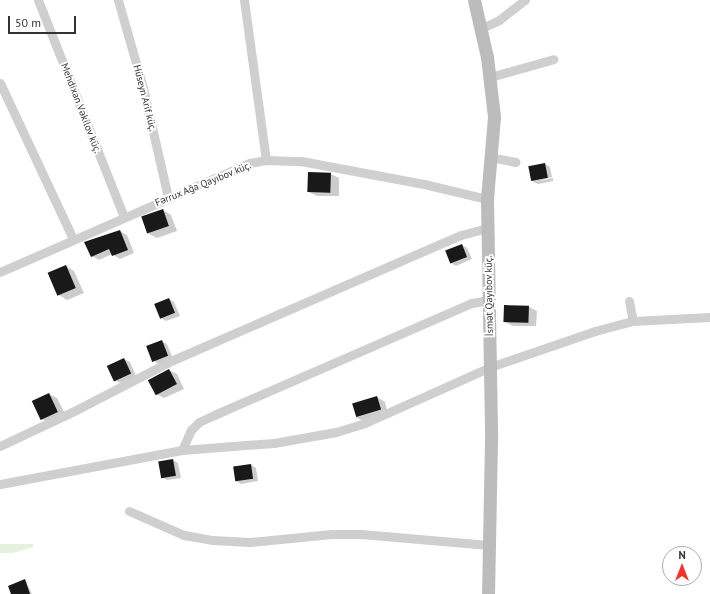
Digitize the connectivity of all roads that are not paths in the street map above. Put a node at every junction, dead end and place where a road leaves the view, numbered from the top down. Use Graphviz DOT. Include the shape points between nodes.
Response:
graph roads {
  1 [pos="38,0"];
  2 [pos="118,0"];
  3 [pos="244,0"];
  4 [pos="474,0"];
  5 [pos="525,0"];
  6 [pos="480,29"];
  7 [pos="554,59"];
  8 [pos="490,77"];
  9 [pos="0,83"];
  10 [pos="490,157"];
  11 [pos="266,160"];
  12 [pos="516,162"];
  13 [pos="168,198"];
  14 [pos="487,199"];
  15 [pos="124,217"];
  16 [pos="487,228"];
  17 [pos="73,239"];
  18 [pos="0,272"];
  19 [pos="489,300"];
  20 [pos="629,301"];
  21 [pos="710,316"];
  22 [pos="633,321"];
  23 [pos="490,367"];
  24 [pos="0,446"];
  25 [pos="182,450"];
  26 [pos="0,484"];
  27 [pos="129,511"];
  28 [pos="489,544"];
  29 [pos="488,594"];
  1 -- 15 [label="street, Mehdixan Vəkilov küç."];
  2 -- 13 [label="street, Hüseyn Arif küç." via="143,88"];
  3 -- 11 [label="street"];
  4 -- 6 [label="street, İsmət Qayıbov küç."];
  5 -- 6 [label="street" via="499,20"];
  6 -- 8 [label="street, İsmət Qayıbov küç."];
  7 -- 8 [label="street"];
  8 -- 10 [label="street, İsmət Qayıbov küç." via="494,117"];
  9 -- 17 [label="street"];
  10 -- 12 [label="street"];
  10 -- 14 [label="street, İsmət Qayıbov küç."];
  11 -- 13 [label="street, Fərrux Ağa Qayıbov küç." via="250,163"];
  11 -- 14 [label="street, Fərrux Ağa Qayıbov küç." via="301,161 424,184"];
  13 -- 15 [label="street, Fərrux Ağa Qayıbov küç."];
  14 -- 16 [label="street, İsmət Qayıbov küç."];
  15 -- 17 [label="street, Fərrux Ağa Qayıbov küç."];
  16 -- 19 [label="street, İsmət Qayıbov küç."];
  16 -- 24 [label="street" via="461,235 216,340"];
  17 -- 18 [label="street, Fərrux Ağa Qayıbov küç."];
  19 -- 23 [label="street, İsmət Qayıbov küç."];
  19 -- 25 [label="street" via="472,303 214,415 191,430"];
  20 -- 22 [label="street"];
  21 -- 22 [label="street"];
  22 -- 23 [label="street"];
  23 -- 25 [label="street" via="365,423 336,432 274,443"];
  23 -- 28 [label="street, İsmət Qayıbov küç."];
  25 -- 26 [label="street"];
  27 -- 28 [label="street" via="184,535 212,540 250,542 332,534 361,534"];
  28 -- 29 [label="street, İsmət Qayıbov küç."];
}
